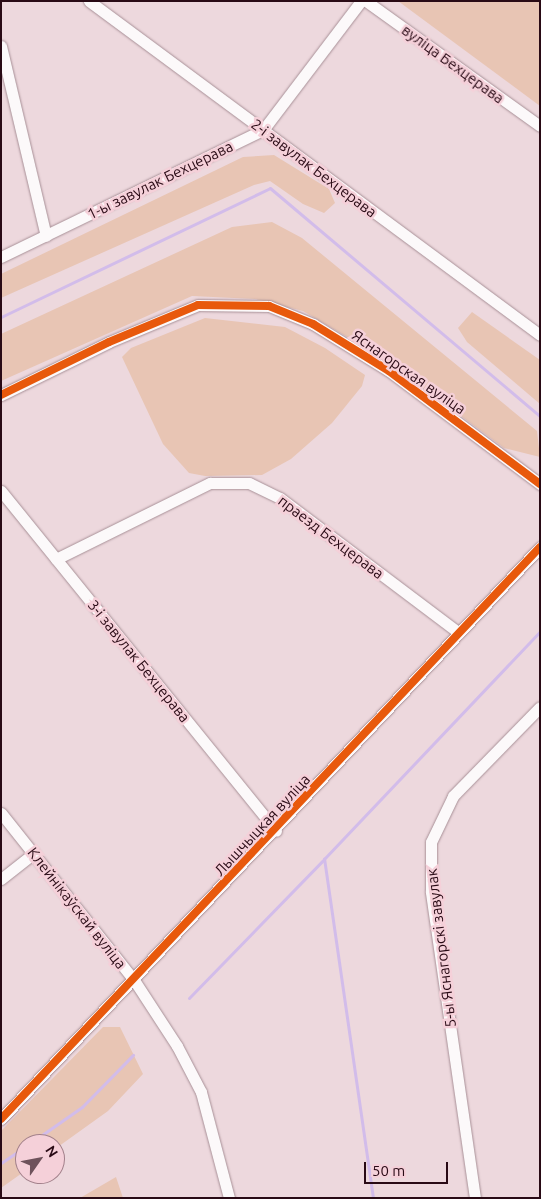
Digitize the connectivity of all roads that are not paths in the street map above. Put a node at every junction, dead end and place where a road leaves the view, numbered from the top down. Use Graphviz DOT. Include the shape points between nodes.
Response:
graph roads {
  1 [pos="89,1"];
  2 [pos="361,1"];
  3 [pos="366,1"];
  4 [pos="1,46"];
  5 [pos="540,126"];
  6 [pos="263,130"];
  7 [pos="46,236"];
  8 [pos="1,257"];
  9 [pos="540,335"];
  10 [pos="1,395"];
  11 [pos="540,484"];
  12 [pos="1,491"];
  13 [pos="540,547"];
  14 [pos="56,559"];
  15 [pos="459,633"];
  16 [pos="540,707"];
  17 [pos="1,813"];
  18 [pos="276,831"];
  19 [pos="34,853"];
  20 [pos="1,879"];
  21 [pos="134,980"];
  22 [pos="1,1119"];
  23 [pos="229,1198"];
  24 [pos="475,1198"];
  1 -- 6 [label="street, 2-і завулак Бехцерава"];
  2 -- 6 [label="street, 1-ы завулак Бехцерава"];
  3 -- 5 [label="street, вуліца Бехцерава"];
  4 -- 7 [label="street"];
  6 -- 7 [label="street, 1-ы завулак Бехцерава"];
  6 -- 9 [label="street, 2-і завулак Бехцерава"];
  7 -- 8 [label="street, 1-ы завулак Бехцерава"];
  10 -- 11 [label="street, Яснагорская вуліца" via="109,342 198,305 269,306 313,324 389,371"];
  12 -- 14 [label="street, 3-і завулак Бехцерава"];
  13 -- 15 [label="street, Лышчыцкая вуліца"];
  14 -- 15 [label="street, праезд Бехцерава" via="210,483 249,483 280,498"];
  14 -- 18 [label="street, 3-і завулак Бехцерава"];
  15 -- 18 [label="street, Лышчыцкая вуліца"];
  16 -- 24 [label="street, 5-ы Яснагорскі завулак" via="453,796 431,842 431,891"];
  17 -- 19 [label="street, Клейнікаўскай вуліца"];
  18 -- 21 [label="street, Лышчыцкая вуліца"];
  19 -- 20 [label="street"];
  19 -- 21 [label="street, Клейнікаўскай вуліца"];
  21 -- 22 [label="street, Лышчыцкая вуліца"];
  21 -- 23 [label="street, Клейнікаўскай вуліца" via="177,1046 201,1092"];
}
